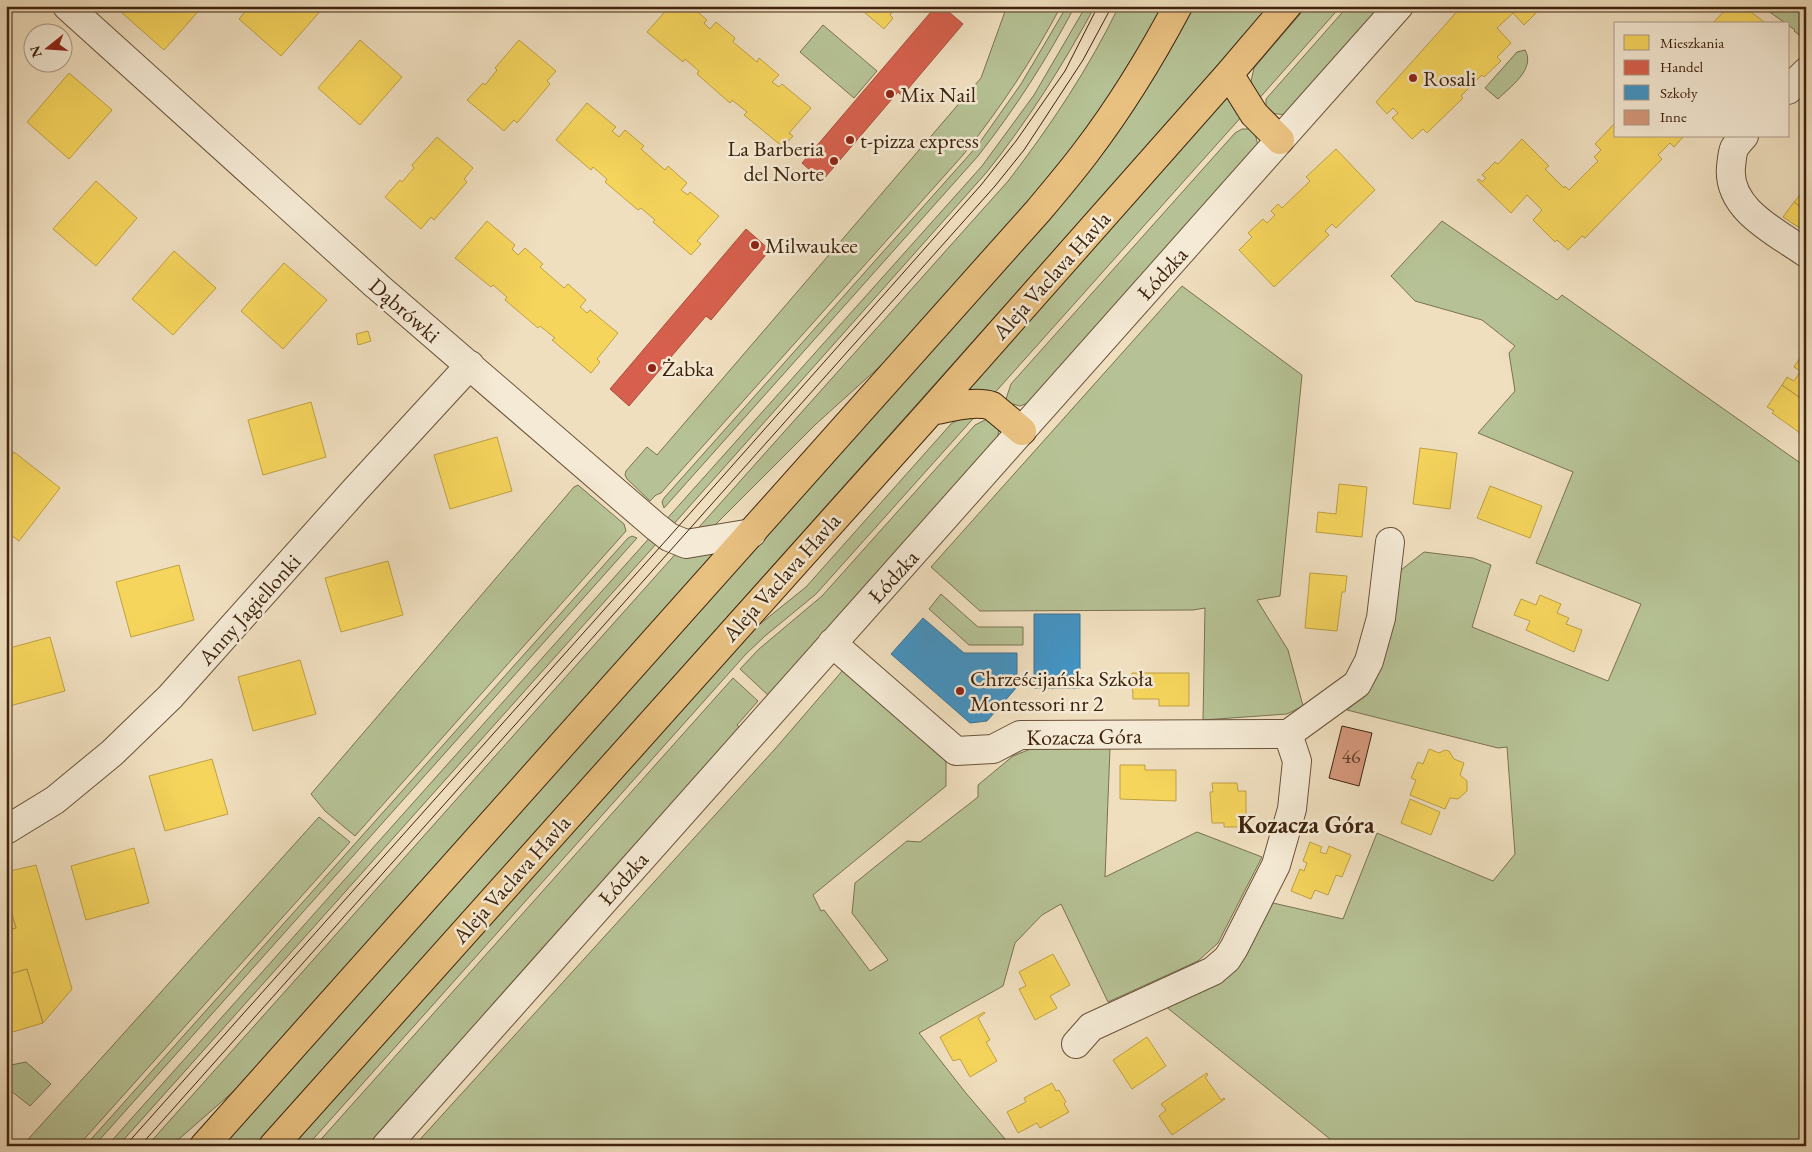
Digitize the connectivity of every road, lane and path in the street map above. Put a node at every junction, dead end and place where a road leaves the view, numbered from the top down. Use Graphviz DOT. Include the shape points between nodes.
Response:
graph roads {
  1 [pos="1178,6"];
  2 [pos="1287,6"];
  3 [pos="1399,6"];
  4 [pos="81,11"];
  5 [pos="1806,72"];
  6 [pos="1229,74"];
  7 [pos="1790,88"];
  8 [pos="1742,138"];
  9 [pos="1280,140"];
  10 [pos="1806,253"];
  11 [pos="470,365"];
  12 [pos="931,411"];
  13 [pos="1022,431"];
  14 [pos="752,533"];
  15 [pos="1390,542"];
  16 [pos="832,643"];
  17 [pos="1288,734"];
  18 [pos="6,830"];
  19 [pos="1076,1044"];
  20 [pos="204,1146"];
  21 [pos="273,1146"];
  22 [pos="386,1146"];
  1 -- 14 [label="main road" via="1124,100 1087,152 1038,212"];
  2 -- 6 [label="main road, Aleja Vaclava Havla"];
  3 -- 9 [label="street, Łódzka"];
  4 -- 11 [label="street, Dąbrówki" via="377,286"];
  5 -- 7 [label="street"];
  6 -- 9 [label="main road" via="1254,114"];
  6 -- 12 [label="main road, Aleja Vaclava Havla"];
  8 -- 10 [label="street" via="1733,148 1730,176 1735,194 1744,207"];
  9 -- 13 [label="street, Łódzka"];
  11 -- 14 [label="street, Dąbrówki" via="654,526 679,542 695,543"];
  11 -- 18 [label="street, Anny Jagiellonki" via="170,697 112,753 55,800"];
  12 -- 13 [label="main road" via="986,404"];
  12 -- 21 [label="main road, Aleja Vaclava Havla"];
  13 -- 16 [label="street, Łódzka"];
  14 -- 20 [label="main road"];
  15 -- 17 [label="street" via="1381,618 1369,661 1357,684"];
  16 -- 17 [label="street, Kozacza Góra" via="956,751 993,749 1020,735"];
  16 -- 22 [label="street, Łódzka"];
  17 -- 19 [label="street" via="1297,760 1292,809 1276,865 1227,959 1212,971 1091,1027"];
}
